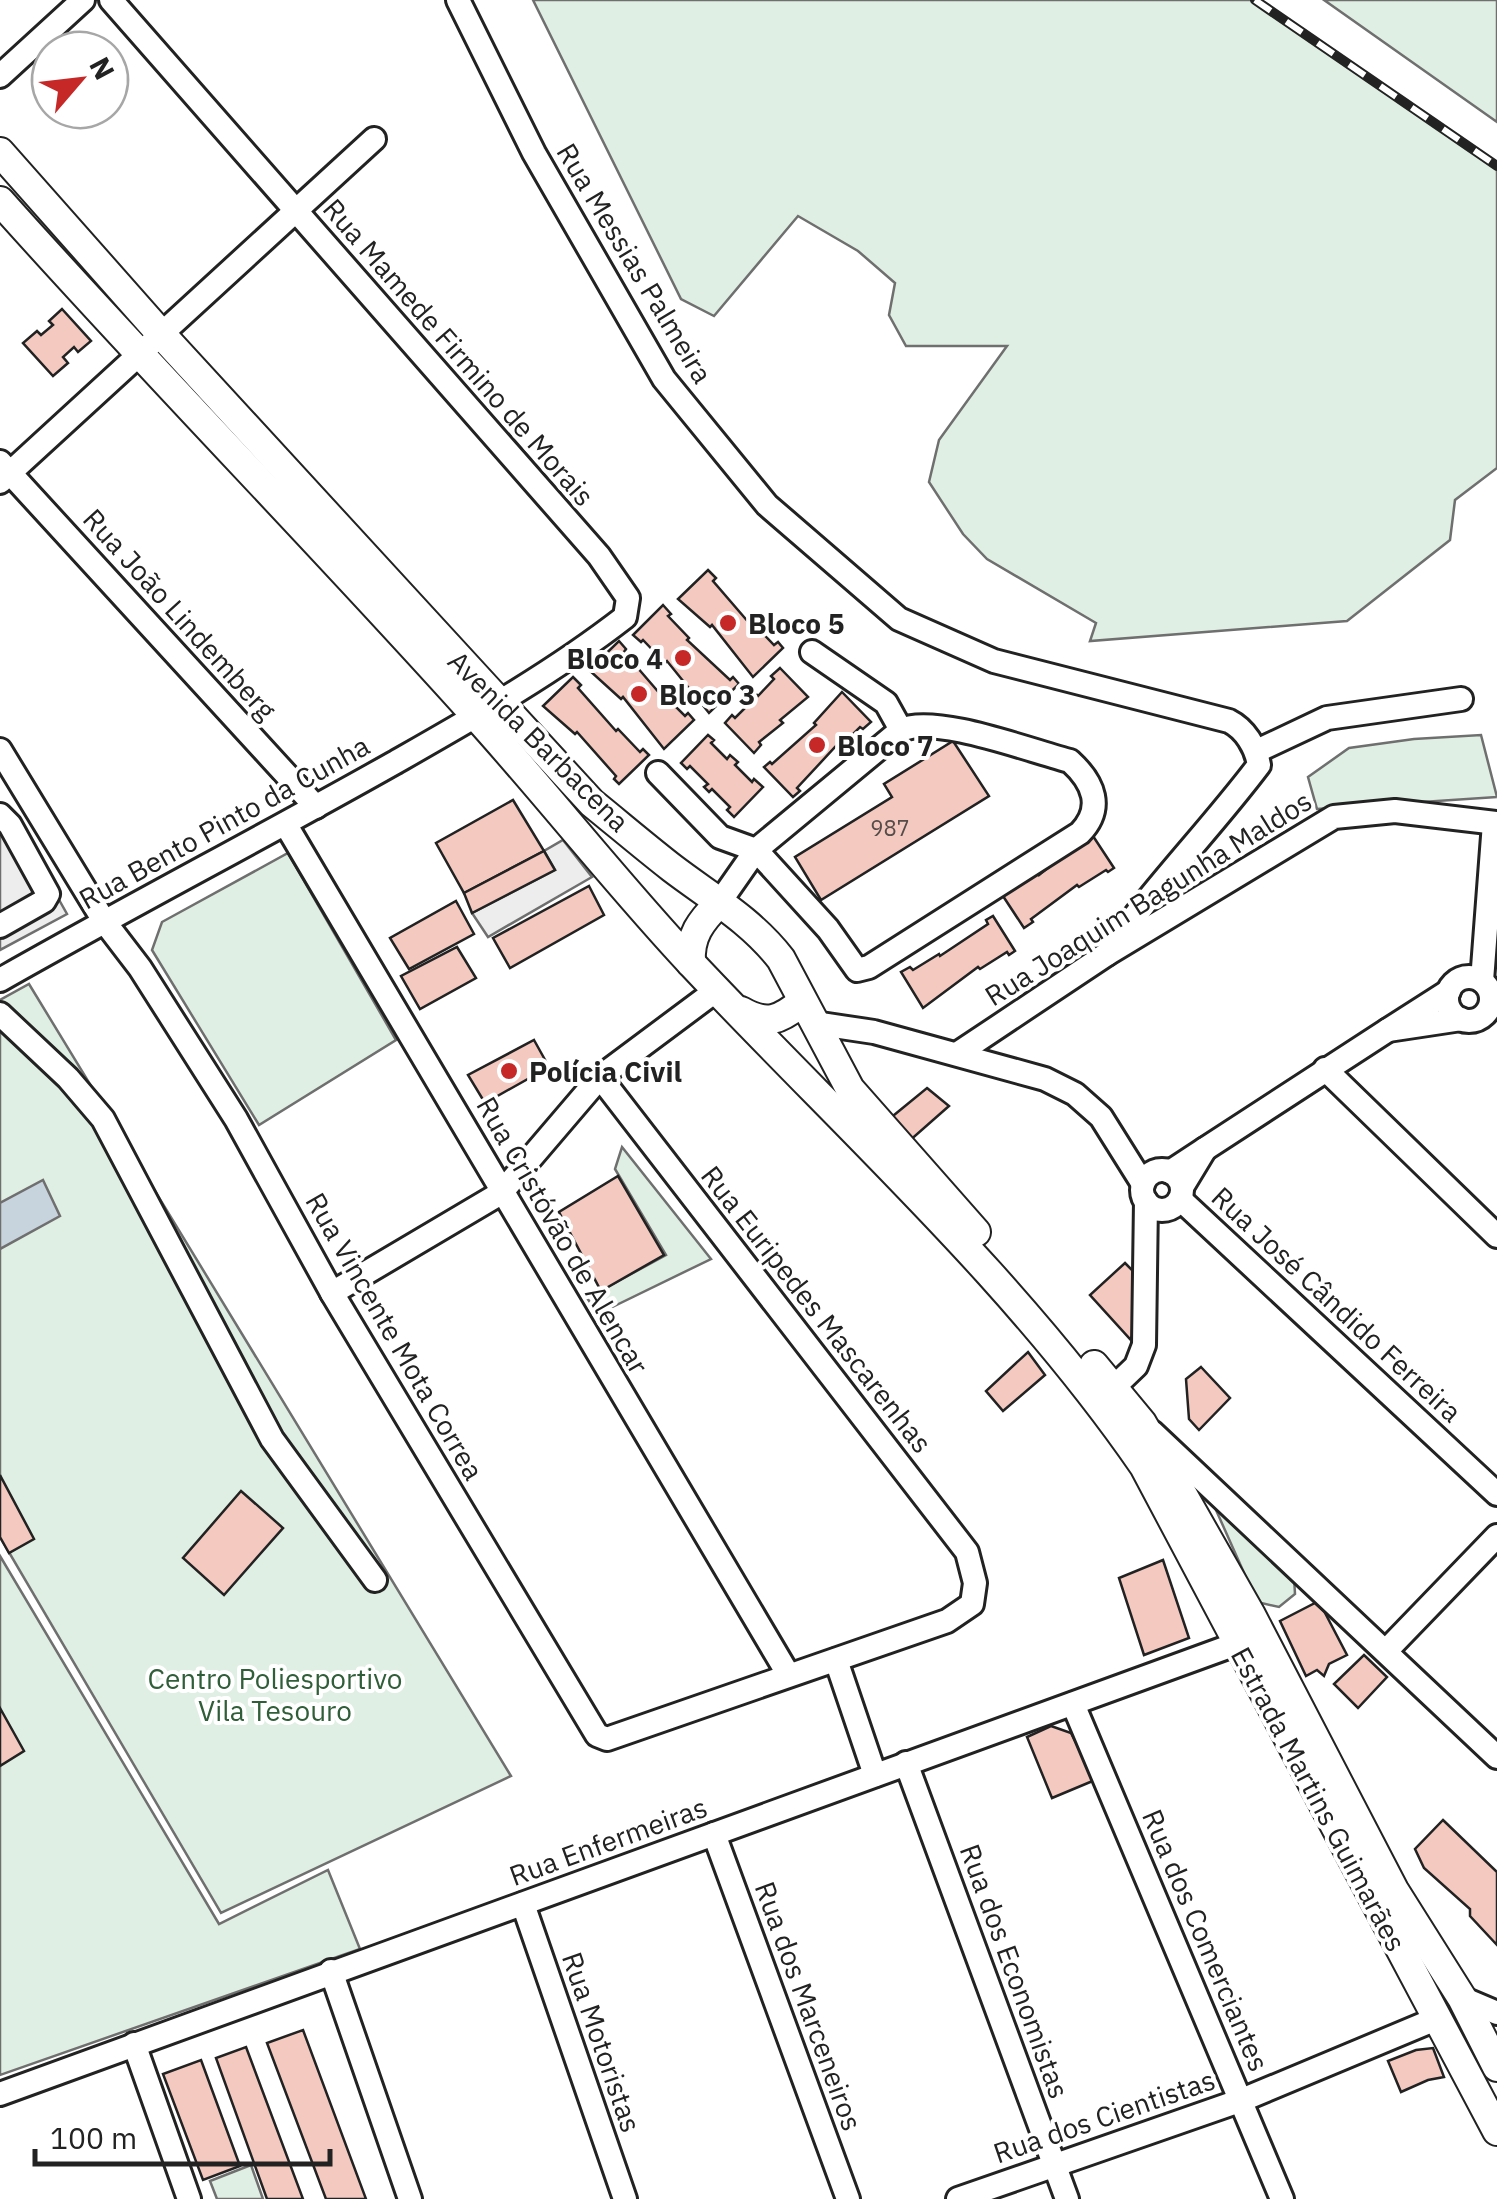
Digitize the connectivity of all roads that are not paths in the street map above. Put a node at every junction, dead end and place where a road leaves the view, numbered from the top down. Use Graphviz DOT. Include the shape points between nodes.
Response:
graph roads {
  1 [pos="84,0"];
  2 [pos="111,0"];
  3 [pos="458,0"];
  4 [pos="0,76"];
  5 [pos="374,140"];
  6 [pos="0,152"];
  7 [pos="0,201"];
  8 [pos="294,210"];
  9 [pos="160,334"];
  10 [pos="138,355"];
  11 [pos="4,472"];
  12 [pos="812,652"];
  13 [pos="1461,699"];
  14 [pos="488,710"];
  15 [pos="900,730"];
  16 [pos="0,750"];
  17 [pos="1256,752"];
  18 [pos="658,773"];
  19 [pos="316,808"];
  20 [pos="0,815"];
  21 [pos="1495,823"];
  22 [pos="286,825"];
  23 [pos="756,850"];
  24 [pos="719,902"];
  25 [pos="104,921"];
  26 [pos="0,926"];
  27 [pos="1107,954"];
  28 [pos="691,963"];
  29 [pos="0,980"];
  30 [pos="1448,991"];
  31 [pos="726,998"];
  32 [pos="1485,1006"];
  33 [pos="808,1012"];
  34 [pos="0,1014"];
  35 [pos="1388,1030"];
  36 [pos="957,1054"];
  37 [pos="1325,1069"];
  38 [pos="600,1077"];
  39 [pos="1177,1186"];
  40 [pos="502,1193"];
  41 [pos="1145,1193"];
  42 [pos="1497,1236"];
  43 [pos="332,1293"];
  44 [pos="1113,1388"];
  45 [pos="1142,1423"];
  46 [pos="1144,1466"];
  47 [pos="1497,1494"];
  48 [pos="1497,1536"];
  49 [pos="375,1580"];
  50 [pos="1236,1644"];
  51 [pos="1386,1651"];
  52 [pos="836,1660"];
  53 [pos="788,1674"];
  54 [pos="1073,1704"];
  55 [pos="1497,1757"];
  56 [pos="906,1763"];
  57 [pos="875,1775"];
  58 [pos="714,1834"];
  59 [pos="522,1904"];
  60 [pos="331,1972"];
  61 [pos="1462,1998"];
  62 [pos="1497,2013"];
  63 [pos="1436,2019"];
  64 [pos="134,2044"];
  65 [pos="1497,2067"];
  66 [pos="1484,2083"];
  67 [pos="0,2094"];
  68 [pos="1242,2100"];
  69 [pos="1497,2131"];
  70 [pos="1054,2164"];
  71 [pos="189,2199"];
  72 [pos="410,2199"];
  73 [pos="625,2199"];
  74 [pos="848,2199"];
  75 [pos="958,2199"];
  76 [pos="1067,2199"];
  77 [pos="1282,2199"];
  1 -- 4 [label="street"];
  2 -- 8 [label="street, Rua Mamede Firmino de Morais"];
  3 -- 17 [label="street, Rua Messias Palmeira" via="534,152 664,378 767,504 899,619 994,661 1229,721"];
  5 -- 8 [label="street"];
  6 -- 9 [label="main road, Avenida Barbacena"];
  7 -- 10 [label="main road, Avenida Barbacena"];
  8 -- 9 [label="street"];
  8 -- 14 [label="street, Rua Mamede Firmino de Morais" via="599,556 628,598 625,617"];
  9 -- 10 [label="street"];
  9 -- 14 [label="main road, Avenida Barbacena"];
  10 -- 11 [label="street"];
  10 -- 14 [label="main road, Avenida Barbacena"];
  11 -- 19 [label="street, Rua João Lindemberg"];
  12 -- 15 [label="street" via="886,703"];
  13 -- 17 [label="street" via="1327,718"];
  14 -- 19 [label="street, Rua Bento Pinto da Cunha"];
  14 -- 24 [label="main road, Avenida Barbacena" via="592,803"];
  14 -- 28 [label="main road, Avenida Barbacena"];
  15 -- 23 [label="street"];
  15 -- 23 [label="street" via="912,724 950,728 1070,762 1096,805 1093,820 858,970"];
  16 -- 25 [label="street, Rua Vincente Mota Correa"];
  17 -- 27 [label="street" via="1259,765"];
  18 -- 23 [label="street" via="720,837"];
  19 -- 22 [label="street, Rua Bento Pinto da Cunha"];
  20 -- 26 [label="street" via="48,894"];
  21 -- 27 [label="street, Rua Joaquim Bagunha Maldos" via="1396,811 1334,817"];
  21 -- 32 [label="street"];
  22 -- 25 [label="street, Rua Bento Pinto da Cunha"];
  22 -- 40 [label="street, Rua Cristóvão de Alencar"];
  23 -- 24 [label="street"];
  24 -- 28 [label="main road" via="696,930"];
  24 -- 33 [label="main road, Avenida Barbacena" via="768,942"];
  25 -- 29 [label="street, Rua Bento Pinto da Cunha"];
  25 -- 43 [label="street, Rua Vincente Mota Correa" via="236,1120"];
  27 -- 36 [label="street, Rua Joaquim Bagunha Maldos"];
  28 -- 31 [label="main road, Avenida Barbacena"];
  30 -- 32 [label="street" via="1448,1004"];
  30 -- 32 [label="street" via="1463,978"];
  30 -- 35 [label="street"];
  31 -- 33 [label="main road" via="754,1018"];
  31 -- 38 [label="street"];
  31 -- 46 [label="main road, Avenida Barbacena" via="958,1240 1094,1393"];
  32 -- 35 [label="street"];
  33 -- 36 [label="street"];
  33 -- 44 [label="main road, Avenida Barbacena" via="850,1088"];
  34 -- 49 [label="street" via="103,1119 272,1438"];
  35 -- 37 [label="street"];
  36 -- 41 [label="street" via="1075,1094 1101,1117"];
  37 -- 39 [label="street" via="1205,1149"];
  37 -- 42 [label="street"];
  38 -- 40 [label="street"];
  38 -- 52 [label="street, Rua Euripedes Mascarenhas" via="966,1552 975,1582 972,1604 947,1620"];
  39 -- 41 [label="street" via="1152,1172"];
  39 -- 41 [label="street" via="1166,1209 1155,1208"];
  39 -- 47 [label="street, Rua José Cândido Ferreira"];
  40 -- 43 [label="street"];
  40 -- 53 [label="street, Rua Cristóvão de Alencar"];
  41 -- 44 [label="street" via="1144,1346 1136,1366"];
  43 -- 53 [label="street, Rua Vincente Mota Correa" via="598,1735 607,1739"];
  44 -- 45 [label="main road, Avenida Barbacena"];
  45 -- 51 [label="street"];
  45 -- 61 [label="main road, Estrada Martins Guimarães" via="1394,1890"];
  46 -- 50 [label="main road, Estrada Martins Guimarães"];
  48 -- 51 [label="street"];
  50 -- 54 [label="street, Rua Enfermeiras"];
  50 -- 63 [label="main road, Estrada Martins Guimarães"];
  51 -- 55 [label="street"];
  52 -- 53 [label="street"];
  52 -- 57 [label="street"];
  54 -- 56 [label="street, Rua Enfermeiras"];
  54 -- 68 [label="street, Rua dos Comerciantes"];
  56 -- 57 [label="street, Rua Enfermeiras"];
  56 -- 70 [label="street, Rua dos Economistas"];
  57 -- 58 [label="street, Rua Enfermeiras"];
  58 -- 59 [label="street, Rua Enfermeiras"];
  58 -- 74 [label="street, Rua dos Marceneiros"];
  59 -- 60 [label="street, Rua Enfermeiras"];
  59 -- 73 [label="street, Rua Motoristas"];
  60 -- 64 [label="street, Rua Enfermeiras"];
  60 -- 72 [label="street"];
  61 -- 62 [label="street"];
  61 -- 63 [label="main road"];
  61 -- 65 [label="main road, Estrada Martins Guimarães"];
  63 -- 66 [label="main road, Estrada Martins Guimarães"];
  63 -- 68 [label="street, Rua dos Cientistas"];
  64 -- 67 [label="street, Rua Enfermeiras"];
  64 -- 71 [label="street"];
  66 -- 69 [label="main road, Estrada Martins Guimarães"];
  68 -- 70 [label="street, Rua dos Cientistas"];
  68 -- 77 [label="street, Rua dos Comerciantes"];
  70 -- 75 [label="street, Rua dos Cientistas"];
  70 -- 76 [label="street, Rua dos Economistas"];
}
